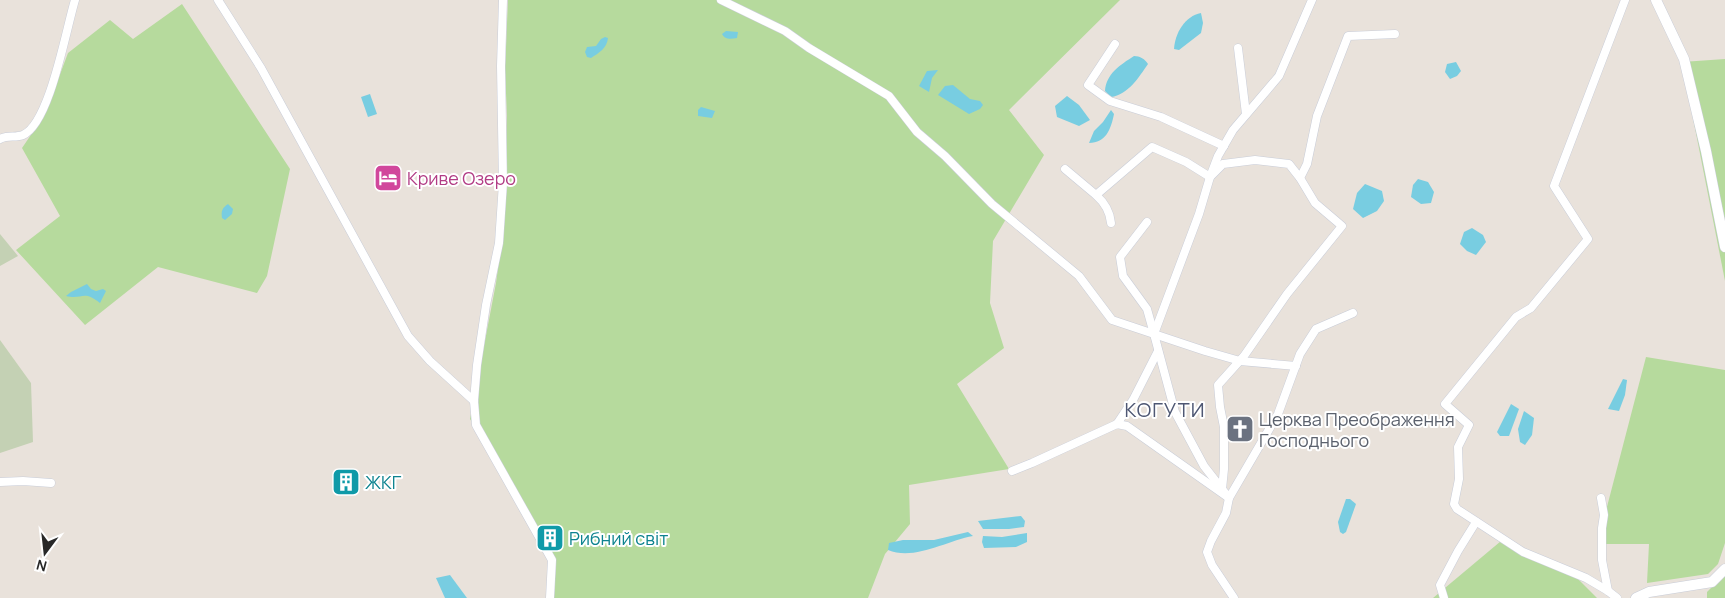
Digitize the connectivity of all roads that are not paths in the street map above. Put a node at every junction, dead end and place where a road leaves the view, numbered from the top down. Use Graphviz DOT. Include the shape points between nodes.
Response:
graph roads {
  1 [pos="75,0"];
  2 [pos="218,0"];
  3 [pos="504,0"];
  4 [pos="721,0"];
  5 [pos="1312,0"];
  6 [pos="1625,0"];
  7 [pos="1656,0"];
  8 [pos="1394,34"];
  9 [pos="1115,44"];
  10 [pos="1238,48"];
  11 [pos="1246,114"];
  12 [pos="2,136"];
  13 [pos="1224,146"];
  14 [pos="1065,169"];
  15 [pos="1210,177"];
  16 [pos="1300,178"];
  17 [pos="1096,196"];
  18 [pos="1147,222"];
  19 [pos="1111,223"];
  20 [pos="1725,247"];
  21 [pos="1353,313"];
  22 [pos="1154,334"];
  23 [pos="1158,351"];
  24 [pos="1240,360"];
  25 [pos="1296,366"];
  26 [pos="474,401"];
  27 [pos="1117,424"];
  28 [pos="1012,471"];
  29 [pos="0,482"];
  30 [pos="51,483"];
  31 [pos="1222,489"];
  32 [pos="1229,498"];
  33 [pos="1601,498"];
  34 [pos="1476,522"];
  35 [pos="1725,569"];
  36 [pos="1608,591"];
  37 [pos="550,598"];
  38 [pos="1234,598"];
  39 [pos="1444,598"];
  40 [pos="1617,598"];
  41 [pos="1636,598"];
  1 -- 12 [label="street" via="54,82 35,125 22,135"];
  2 -- 26 [label="street" via="264,66 408,336 430,362"];
  3 -- 26 [label="street" via="501,66 503,183 499,243 486,306"];
  4 -- 22 [label="street" via="785,31 889,96 917,132 992,204 1079,276 1112,320"];
  5 -- 11 [label="street" via="1279,76"];
  6 -- 34 [label="street" via="1554,186 1588,239 1531,308 1516,317 1445,404 1469,425 1458,447 1459,479 1454,504"];
  7 -- 20 [label="street" via="1684,59"];
  8 -- 16 [label="street" via="1348,36 1317,116 1307,164"];
  9 -- 13 [label="street" via="1088,86 1110,101 1161,117"];
  10 -- 11 [label="street"];
  11 -- 13 [label="street"];
  13 -- 15 [label="street"];
  14 -- 17 [label="street"];
  15 -- 16 [label="street" via="1223,164 1255,160 1289,164"];
  15 -- 17 [label="street" via="1152,147"];
  15 -- 22 [label="street"];
  16 -- 24 [label="street" via="1315,203 1342,226 1287,294"];
  17 -- 19 [label="street" via="1104,203"];
  18 -- 22 [label="street" via="1120,257 1123,276 1147,309"];
  21 -- 25 [label="street" via="1316,330"];
  22 -- 23 [label="street"];
  22 -- 24 [label="street"];
  23 -- 27 [label="street"];
  23 -- 31 [label="street" via="1175,412 1204,466"];
  24 -- 25 [label="street"];
  24 -- 31 [label="street" via="1218,385 1224,427"];
  25 -- 32 [label="street" via="1278,414"];
  26 -- 37 [label="street" via="476,425 552,560"];
  27 -- 28 [label="street"];
  27 -- 32 [label="street" via="1127,426"];
  29 -- 30 [label="street"];
  31 -- 32 [label="street"];
  32 -- 38 [label="street" via="1226,513 1207,552"];
  33 -- 36 [label="street" via="1604,515 1602,560"];
  34 -- 36 [label="street" via="1523,552 1586,578"];
  34 -- 39 [label="street" via="1440,585"];
  35 -- 41 [label="street" via="1712,582 1649,592"];
  36 -- 40 [label="street"];
}
